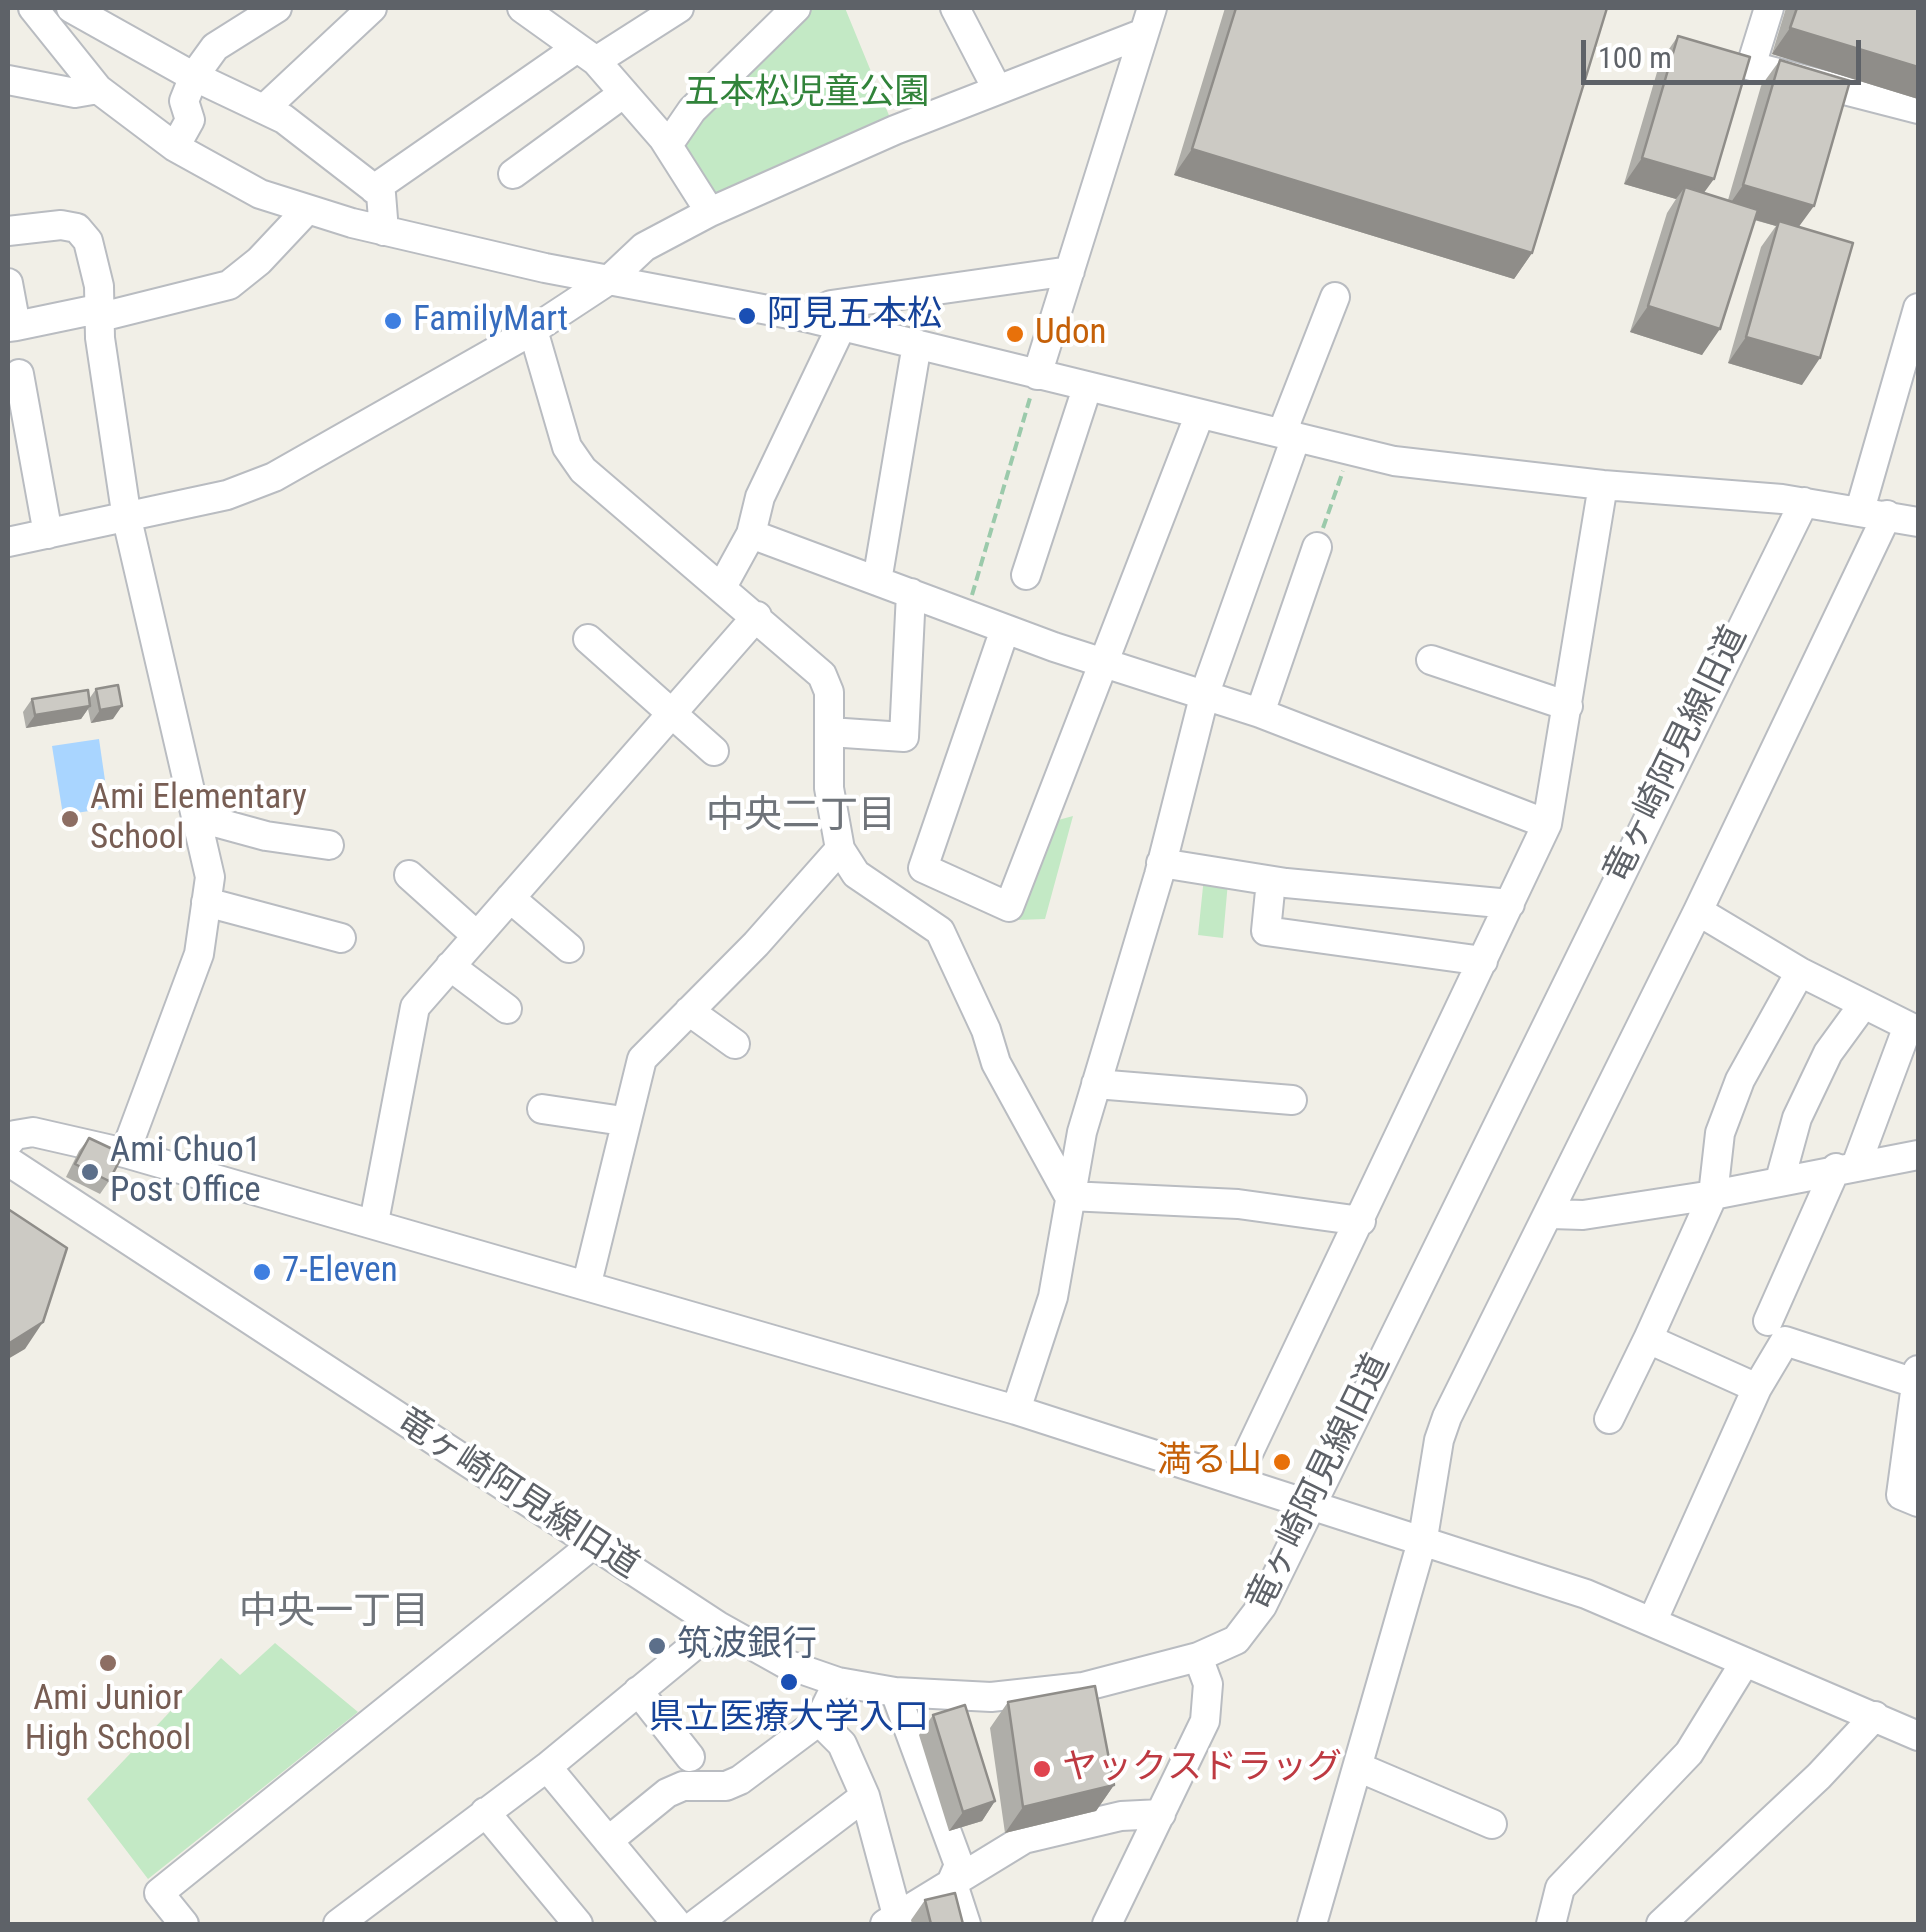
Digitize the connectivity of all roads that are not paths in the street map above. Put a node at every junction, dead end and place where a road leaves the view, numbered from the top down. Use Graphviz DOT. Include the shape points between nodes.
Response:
graph roads {
  1 [pos="33,8"];
  2 [pos="71,8"];
  3 [pos="277,8"];
  4 [pos="372,8"];
  5 [pos="522,8"];
  6 [pos="679,8"];
  7 [pos="796,8"];
  8 [pos="955,8"];
  9 [pos="981,8"];
  10 [pos="1770,8"];
  11 [pos="242,16"];
  12 [pos="1148,20"];
  13 [pos="971,39"];
  14 [pos="586,54"];
  15 [pos="194,76"];
  16 [pos="8,80"];
  17 [pos="98,88"];
  18 [pos="997,89"];
  19 [pos="624,93"];
  20 [pos="264,109"];
  21 [pos="1918,109"];
  22 [pos="668,145"];
  23 [pos="175,147"];
  24 [pos="513,174"];
  25 [pos="374,189"];
  26 [pos="306,210"];
  27 [pos="710,212"];
  28 [pos="384,231"];
  29 [pos="8,232"];
  30 [pos="1070,270"];
  31 [pos="610,280"];
  32 [pos="8,283"];
  33 [pos="1335,297"];
  34 [pos="1918,308"];
  35 [pos="101,317"];
  36 [pos="805,317"];
  37 [pos="12,326"];
  38 [pos="842,326"];
  39 [pos="534,330"];
  40 [pos="917,344"];
  41 [pos="20,374"];
  42 [pos="1037,376"];
  43 [pos="1088,388"];
  44 [pos="1198,416"];
  45 [pos="1294,440"];
  46 [pos="1603,485"];
  47 [pos="1804,502"];
  48 [pos="1873,512"];
  49 [pos="127,518"];
  50 [pos="1918,522"];
  51 [pos="48,534"];
  52 [pos="751,534"];
  53 [pos="8,542"];
  54 [pos="1317,547"];
  55 [pos="1026,575"];
  56 [pos="877,581"];
  57 [pos="723,585"];
  58 [pos="911,594"];
  59 [pos="757,616"];
  60 [pos="1005,629"];
  61 [pos="588,639"];
  62 [pos="1431,660"];
  63 [pos="1101,662"];
  64 [pos="1205,694"];
  65 [pos="1568,706"];
  66 [pos="1260,713"];
  67 [pos="671,714"];
  68 [pos="829,732"];
  69 [pos="714,750"];
  70 [pos="200,818"];
  71 [pos="1548,824"];
  72 [pos="328,845"];
  73 [pos="840,848"];
  74 [pos="1161,863"];
  75 [pos="409,875"];
  76 [pos="1271,881"];
  77 [pos="510,898"];
  78 [pos="206,902"];
  79 [pos="1510,904"];
  80 [pos="1698,911"];
  81 [pos="477,936"];
  82 [pos="342,938"];
  83 [pos="569,948"];
  84 [pos="1483,961"];
  85 [pos="450,966"];
  86 [pos="1800,972"];
  87 [pos="1863,1004"];
  88 [pos="507,1009"];
  89 [pos="689,1011"];
  90 [pos="1913,1028"];
  91 [pos="735,1044"];
  92 [pos="1096,1084"];
  93 [pos="1292,1100"];
  94 [pos="542,1108"];
  95 [pos="624,1121"];
  96 [pos="8,1143"];
  97 [pos="125,1154"];
  98 [pos="1918,1154"];
  99 [pos="8,1161"];
  100 [pos="1847,1165"];
  101 [pos="1780,1180"];
  102 [pos="1713,1195"];
  103 [pos="1069,1196"];
  104 [pos="1550,1214"];
  105 [pos="1362,1221"];
  106 [pos="374,1222"];
  107 [pos="588,1283"];
  108 [pos="1768,1322"];
  109 [pos="1648,1339"];
  110 [pos="1917,1379"];
  111 [pos="1757,1388"];
  112 [pos="1016,1410"];
  113 [pos="1609,1419"];
  114 [pos="1236,1479"];
  115 [pos="1310,1502"];
  116 [pos="1918,1502"];
  117 [pos="1423,1538"];
  118 [pos="592,1545"];
  119 [pos="1653,1620"];
  120 [pos="718,1626"];
  121 [pos="1198,1657"];
  122 [pos="1745,1662"];
  123 [pos="838,1682"];
  124 [pos="638,1691"];
  125 [pos="895,1692"];
  126 [pos="1874,1716"];
  127 [pos="818,1721"];
  128 [pos="1918,1736"];
  129 [pos="690,1757"];
  130 [pos="547,1767"];
  131 [pos="1358,1767"];
  132 [pos="865,1796"];
  133 [pos="484,1812"];
  134 [pos="1161,1814"];
  135 [pos="1492,1824"];
  136 [pos="608,1841"];
  137 [pos="952,1881"];
  138 [pos="891,1920"];
  139 [pos="184,1924"];
  140 [pos="338,1924"];
  141 [pos="578,1924"];
  142 [pos="677,1924"];
  143 [pos="696,1924"];
  144 [pos="966,1924"];
  145 [pos="1107,1924"];
  146 [pos="1312,1924"];
  147 [pos="1551,1924"];
  148 [pos="1661,1924"];
  1 -- 17 [label="street"];
  2 -- 15 [label="street"];
  3 -- 11 [label="street"];
  4 -- 20 [label="street"];
  5 -- 14 [label="street"];
  6 -- 14 [label="street"];
  7 -- 22 [label="street" via="692,110"];
  8 -- 13 [label="street"];
  9 -- 13 [label="street"];
  10 -- 21 [label="street" via="1751,66"];
  11 -- 15 [label="street"];
  12 -- 18 [label="street"];
  12 -- 30 [label="street"];
  13 -- 18 [label="street"];
  14 -- 19 [label="street"];
  14 -- 25 [label="street"];
  15 -- 20 [label="street"];
  15 -- 23 [label="street" via="184,101 190,120"];
  16 -- 17 [label="street" via="75,93"];
  17 -- 23 [label="street"];
  18 -- 27 [label="street"];
  19 -- 22 [label="street"];
  19 -- 24 [label="street"];
  20 -- 25 [label="street"];
  22 -- 27 [label="street"];
  23 -- 26 [label="street" via="260,194"];
  25 -- 28 [label="street" via="381,194"];
  26 -- 28 [label="street"];
  26 -- 35 [label="street" via="229,285"];
  27 -- 31 [label="street" via="644,247"];
  28 -- 31 [label="street"];
  29 -- 35 [label="street" via="77,228 88,242"];
  30 -- 36 [label="street" via="831,304"];
  30 -- 42 [label="street"];
  31 -- 36 [label="street"];
  31 -- 39 [label="street"];
  32 -- 37 [label="street"];
  33 -- 45 [label="street" via="1286,425"];
  34 -- 48 [label="street"];
  35 -- 37 [label="street" via="88,311"];
  35 -- 49 [label="street"];
  36 -- 38 [label="street"];
  38 -- 40 [label="street"];
  38 -- 52 [label="street" via="760,497"];
  39 -- 49 [label="street" via="274,477"];
  39 -- 57 [label="street" via="567,447 583,470"];
  40 -- 42 [label="street"];
  40 -- 56 [label="street"];
  41 -- 51 [label="street"];
  42 -- 43 [label="street"];
  43 -- 44 [label="street"];
  43 -- 55 [label="street"];
  44 -- 45 [label="street"];
  44 -- 63 [label="street"];
  45 -- 46 [label="street" via="1462,470"];
  45 -- 64 [label="street"];
  46 -- 47 [label="street"];
  46 -- 65 [label="street"];
  47 -- 48 [label="street"];
  47 -- 115 [label="street, 竜ヶ崎阿見線旧道"];
  48 -- 50 [label="street"];
  48 -- 80 [label="street"];
  49 -- 51 [label="street"];
  49 -- 70 [label="street"];
  51 -- 53 [label="street"];
  52 -- 56 [label="street"];
  52 -- 57 [label="street"];
  54 -- 66 [label="street"];
  56 -- 58 [label="street"];
  57 -- 59 [label="street"];
  58 -- 60 [label="street"];
  58 -- 68 [label="street" via="904,737"];
  59 -- 67 [label="street"];
  59 -- 68 [label="street" via="822,675"];
  60 -- 63 [label="street"];
  60 -- 63 [label="street" via="923,868 1009,907"];
  61 -- 67 [label="street"];
  62 -- 65 [label="street"];
  63 -- 64 [label="street"];
  64 -- 66 [label="street"];
  64 -- 74 [label="street"];
  65 -- 71 [label="street"];
  66 -- 71 [label="street"];
  67 -- 69 [label="street"];
  67 -- 77 [label="street"];
  68 -- 73 [label="street" via="829,788"];
  70 -- 72 [label="street"];
  70 -- 78 [label="street" via="210,877"];
  71 -- 79 [label="street"];
  73 -- 89 [label="street"];
  73 -- 103 [label="street" via="856,874 940,931 996,1063"];
  74 -- 76 [label="street"];
  74 -- 92 [label="street"];
  75 -- 81 [label="street"];
  76 -- 79 [label="street"];
  76 -- 84 [label="street" via="1266,931"];
  77 -- 81 [label="street"];
  77 -- 83 [label="street"];
  78 -- 82 [label="street"];
  78 -- 97 [label="street" via="199,954"];
  79 -- 84 [label="street"];
  80 -- 86 [label="street"];
  80 -- 104 [label="street"];
  81 -- 85 [label="street"];
  84 -- 105 [label="street"];
  85 -- 88 [label="street"];
  85 -- 106 [label="street" via="415,1007"];
  86 -- 87 [label="street"];
  86 -- 102 [label="street" via="1740,1080 1720,1133"];
  87 -- 90 [label="street"];
  87 -- 101 [label="street" via="1828,1054 1797,1118"];
  89 -- 91 [label="street"];
  89 -- 95 [label="street" via="642,1059"];
  90 -- 100 [label="street"];
  92 -- 93 [label="street"];
  92 -- 103 [label="street"];
  94 -- 95 [label="street"];
  95 -- 107 [label="street"];
  96 -- 97 [label="street" via="33,1132"];
  97 -- 106 [label="street"];
  98 -- 100 [label="street"];
  99 -- 118 [label="street, 竜ヶ崎阿見線旧道"];
  100 -- 101 [label="street"];
  100 -- 108 [label="street"];
  101 -- 102 [label="street"];
  102 -- 104 [label="street"];
  102 -- 109 [label="street"];
  103 -- 105 [label="street" via="1238,1204"];
  103 -- 112 [label="street" via="1053,1297"];
  104 -- 117 [label="street" via="1438,1440"];
  105 -- 114 [label="street"];
  106 -- 107 [label="street"];
  107 -- 112 [label="street"];
  109 -- 111 [label="street"];
  109 -- 113 [label="street"];
  110 -- 111 [label="street" via="1785,1341"];
  110 -- 116 [label="street" via="1901,1495"];
  111 -- 119 [label="street"];
  112 -- 114 [label="street"];
  114 -- 115 [label="street"];
  115 -- 117 [label="street"];
  115 -- 121 [label="street, 竜ヶ崎阿見線旧道" via="1247,1631"];
  117 -- 119 [label="street"];
  117 -- 131 [label="street"];
  118 -- 120 [label="street, 竜ヶ崎阿見線旧道"];
  118 -- 139 [label="street" via="159,1893"];
  119 -- 122 [label="street"];
  120 -- 123 [label="street, 竜ヶ崎阿見線旧道" via="786,1664"];
  120 -- 124 [label="street"];
  121 -- 125 [label="street, 竜ヶ崎阿見線旧道" via="1020,1696"];
  121 -- 134 [label="street" via="1208,1684 1205,1721"];
  122 -- 126 [label="street"];
  122 -- 147 [label="street" via="1689,1753 1560,1888"];
  123 -- 125 [label="street, 竜ヶ崎阿見線旧道"];
  123 -- 127 [label="street"];
  124 -- 129 [label="street"];
  124 -- 130 [label="street"];
  125 -- 137 [label="street" via="959,1866"];
  126 -- 128 [label="street"];
  126 -- 148 [label="street"];
  127 -- 132 [label="street" via="842,1744"];
  127 -- 136 [label="street" via="740,1780 667,1793"];
  130 -- 133 [label="street"];
  130 -- 136 [label="street"];
  131 -- 135 [label="street"];
  131 -- 146 [label="street"];
  132 -- 138 [label="street"];
  132 -- 143 [label="street"];
  133 -- 140 [label="street"];
  133 -- 141 [label="street"];
  134 -- 137 [label="street" via="1046,1831"];
  134 -- 145 [label="street"];
  136 -- 142 [label="street"];
  137 -- 138 [label="street"];
  137 -- 144 [label="street"];
}
